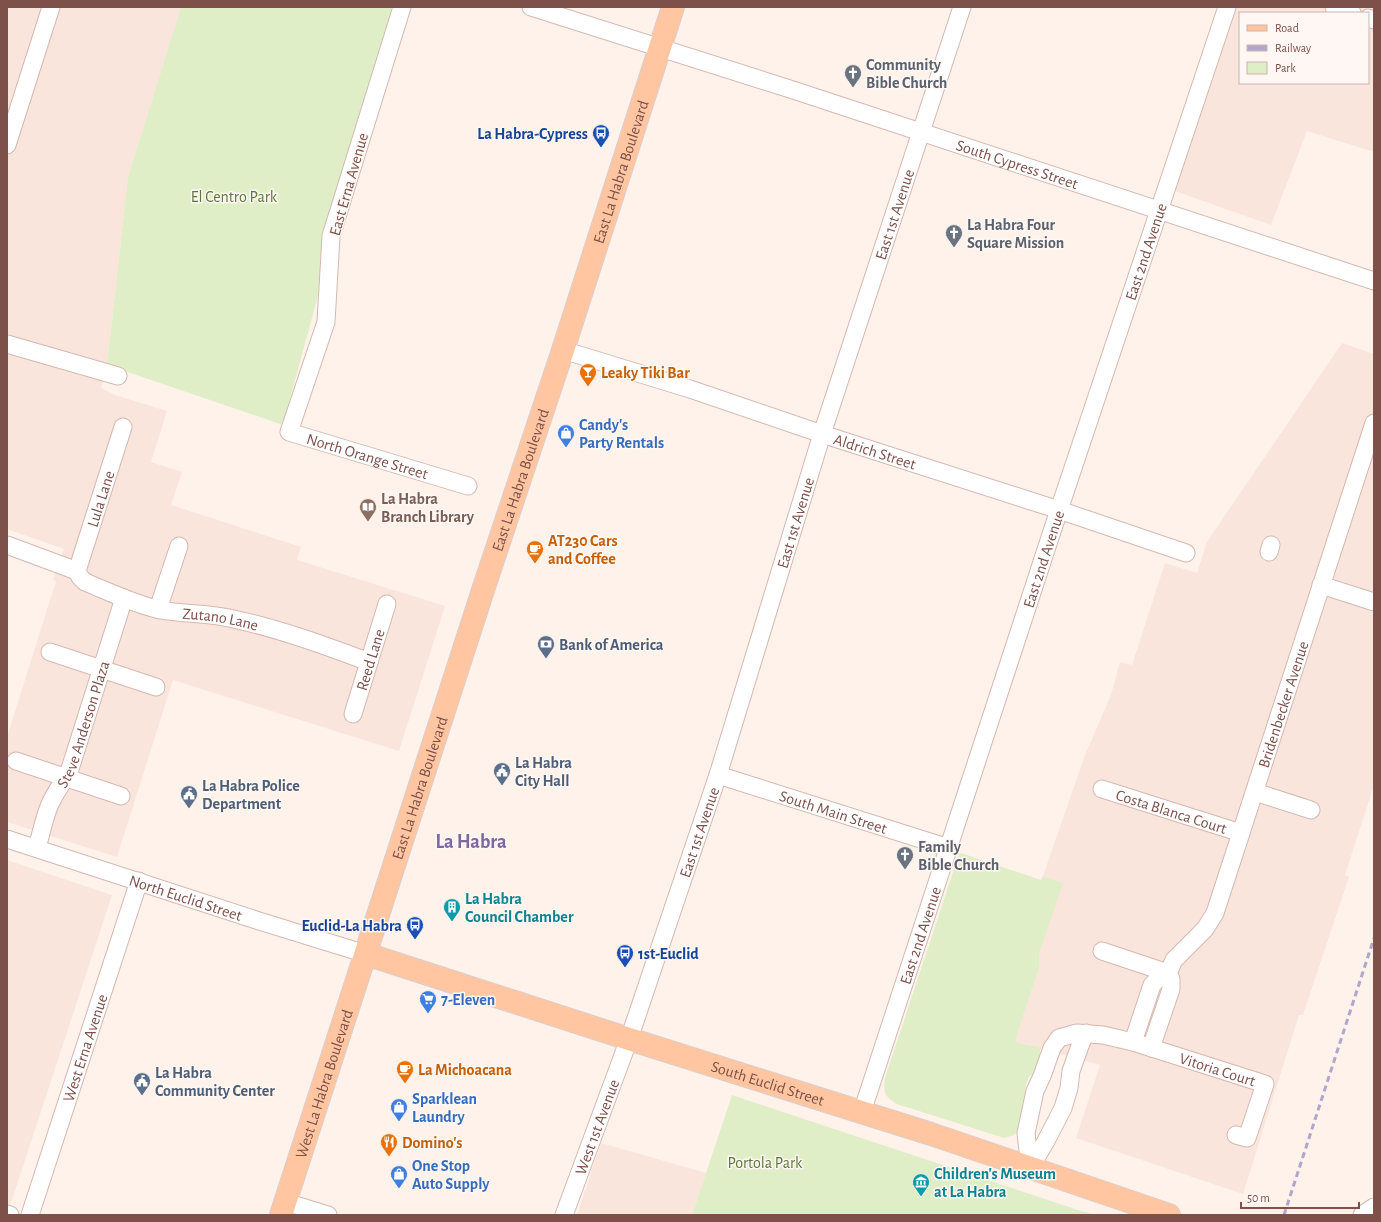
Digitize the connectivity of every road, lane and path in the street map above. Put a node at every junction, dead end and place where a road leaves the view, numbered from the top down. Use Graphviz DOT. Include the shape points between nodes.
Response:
graph roads {
  1 [pos="51,7"];
  2 [pos="402,7"];
  3 [pos="531,7"];
  4 [pos="673,7"];
  5 [pos="962,7"];
  6 [pos="1227,7"];
  7 [pos="1334,7"];
  8 [pos="1349,12"];
  9 [pos="659,48"];
  10 [pos="921,133"];
  11 [pos="7,145"];
  12 [pos="1158,210"];
  13 [pos="1374,281"];
  14 [pos="7,344"];
  15 [pos="563,350"];
  16 [pos="118,376"];
  17 [pos="1374,423"];
  18 [pos="123,427"];
  19 [pos="289,432"];
  20 [pos="822,434"];
  21 [pos="468,486"];
  22 [pos="1059,510"];
  23 [pos="7,545"];
  24 [pos="179,546"];
  25 [pos="1186,553"];
  26 [pos="77,571"];
  27 [pos="1321,585"];
  28 [pos="124,598"];
  29 [pos="1374,602"];
  30 [pos="387,604"];
  31 [pos="158,609"];
  32 [pos="50,652"];
  33 [pos="369,662"];
  34 [pos="102,670"];
  35 [pos="156,687"];
  36 [pos="352,714"];
  37 [pos="16,761"];
  38 [pos="718,775"];
  39 [pos="66,778"];
  40 [pos="1102,789"];
  41 [pos="1255,792"];
  42 [pos="120,796"];
  43 [pos="1311,810"];
  44 [pos="1241,833"];
  45 [pos="7,839"];
  46 [pos="37,848"];
  47 [pos="949,848"];
  48 [pos="139,882"];
  49 [pos="1102,951"];
  50 [pos="366,954"];
  51 [pos="1168,973"];
  52 [pos="1086,1033"];
  53 [pos="629,1039"];
  54 [pos="1133,1042"];
  55 [pos="1151,1048"];
  56 [pos="862,1112"];
  57 [pos="1236,1135"];
  58 [pos="1030,1168"];
  59 [pos="284,1208"];
  60 [pos="1374,1208"];
  61 [pos="30,1215"];
  62 [pos="328,1215"];
  63 [pos="564,1215"];
  64 [pos="1169,1215"];
  65 [pos="1362,1215"];
  1 -- 11 [label="street"];
  2 -- 19 [label="street, East Erna Avenue" via="331,236 326,322"];
  3 -- 9 [label="street, South Cypress Street"];
  4 -- 9 [label="main road, East La Habra Boulevard"];
  5 -- 10 [label="street, East 1st Avenue"];
  6 -- 12 [label="street, East 2nd Avenue"];
  7 -- 8 [label="street"];
  9 -- 10 [label="street, South Cypress Street"];
  9 -- 15 [label="main road, East La Habra Boulevard"];
  10 -- 12 [label="street, South Cypress Street"];
  10 -- 20 [label="street, East 1st Avenue"];
  12 -- 13 [label="street, South Cypress Street"];
  12 -- 22 [label="street, East 2nd Avenue"];
  14 -- 16 [label="street"];
  15 -- 20 [label="street, Aldrich Street" via="690,389"];
  15 -- 50 [label="main road, East La Habra Boulevard" via="504,524"];
  17 -- 27 [label="street, Bridenbecker Avenue"];
  18 -- 26 [label="street, Lula Lane"];
  19 -- 21 [label="street, North Orange Street"];
  20 -- 22 [label="street, Aldrich Street"];
  20 -- 38 [label="street, East 1st Avenue"];
  22 -- 25 [label="street, Aldrich Street"];
  22 -- 47 [label="street, East 2nd Avenue"];
  23 -- 26 [label="street"];
  24 -- 31 [label="street"];
  26 -- 28 [label="street, Zutano Lane" via="86,582"];
  27 -- 29 [label="street"];
  27 -- 41 [label="street, Bridenbecker Avenue"];
  28 -- 31 [label="street, Zutano Lane"];
  28 -- 34 [label="street, Steve Anderson Plaza"];
  30 -- 33 [label="street, Reed Lane"];
  31 -- 33 [label="street, Zutano Lane" via="227,618 257,625"];
  32 -- 34 [label="street"];
  33 -- 36 [label="street, Reed Lane"];
  34 -- 35 [label="street"];
  34 -- 39 [label="street, Steve Anderson Plaza"];
  37 -- 39 [label="street"];
  38 -- 47 [label="street, South Main Street"];
  38 -- 53 [label="street, East 1st Avenue"];
  39 -- 42 [label="street"];
  39 -- 46 [label="street, Steve Anderson Plaza" via="58,787 50,805"];
  40 -- 44 [label="street, Costa Blanca Court"];
  41 -- 43 [label="street"];
  41 -- 44 [label="street, Bridenbecker Avenue"];
  44 -- 51 [label="street, Bridenbecker Avenue" via="1215,913 1206,929 1174,960"];
  45 -- 46 [label="street, North Euclid Street"];
  46 -- 48 [label="street, North Euclid Street"];
  47 -- 56 [label="street, East 2nd Avenue"];
  48 -- 50 [label="street, North Euclid Street"];
  48 -- 61 [label="street, West Erna Avenue"];
  49 -- 51 [label="street"];
  50 -- 53 [label="main road, South Euclid Street"];
  50 -- 59 [label="main road, West La Habra Boulevard"];
  51 -- 54 [label="street, Bridenbecker Avenue" via="1152,985"];
  51 -- 55 [label="street" via="1171,989"];
  52 -- 54 [label="street"];
  52 -- 58 [label="street" via="1071,1070 1063,1108"];
  52 -- 58 [label="street" via="1058,1038 1052,1048 1035,1091 1026,1133"];
  53 -- 56 [label="main road, South Euclid Street"];
  53 -- 63 [label="street, West 1st Avenue"];
  54 -- 55 [label="street"];
  55 -- 57 [label="street, Vitoria Court" via="1265,1084 1247,1138"];
  56 -- 58 [label="main road, South Euclid Street"];
  58 -- 64 [label="main road, South Euclid Street"];
  59 -- 62 [label="street"];
  60 -- 65 [label="street"];
}
